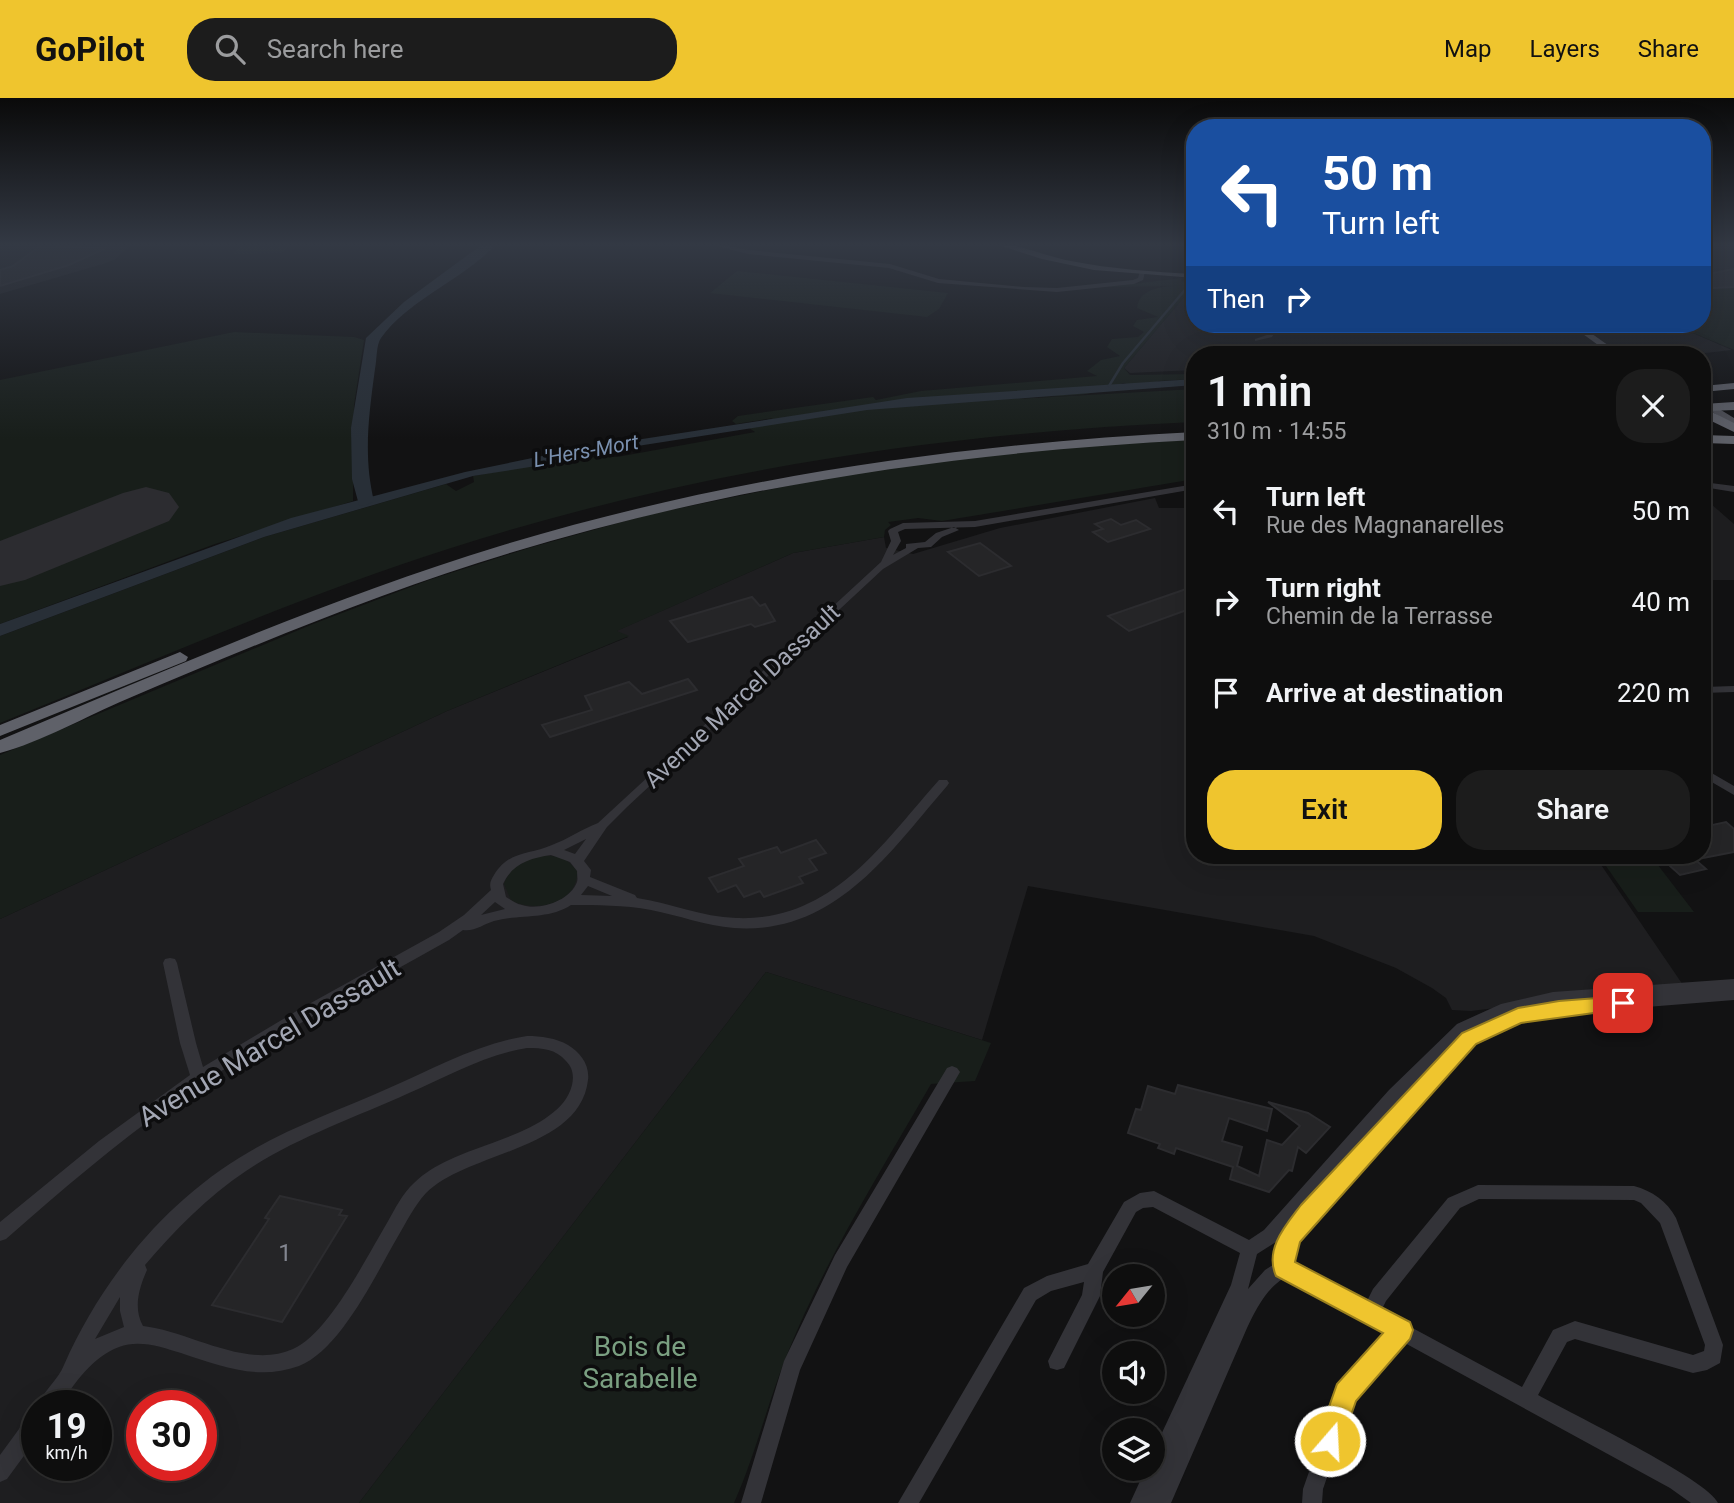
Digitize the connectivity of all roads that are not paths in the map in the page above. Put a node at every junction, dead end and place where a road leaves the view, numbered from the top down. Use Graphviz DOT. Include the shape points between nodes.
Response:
graph roads {
  1 [pos="1272,333"];
  2 [pos="1586,333"];
  3 [pos="1597,333"];
  4 [pos="1257,341"];
  5 [pos="1605,346"];
  6 [pos="1616,346"];
  7 [pos="1734,385"];
  8 [pos="1711,386"];
  9 [pos="1711,412"];
  10 [pos="1711,412"];
  11 [pos="1711,416"];
  12 [pos="1732,416"];
  13 [pos="1186,428"];
  14 [pos="1734,435"];
  15 [pos="1186,436"];
  16 [pos="1711,436"];
  17 [pos="1711,438"];
  18 [pos="1734,440"];
  19 [pos="1711,486"];
  20 [pos="1186,488"];
  21 [pos="1734,489"];
  22 [pos="975,524"];
  23 [pos="931,527"];
  24 [pos="939,535"];
  25 [pos="896,541"];
  26 [pos="915,547"];
  27 [pos="880,567"];
  28 [pos="1734,689"];
  29 [pos="1711,690"];
  30 [pos="0,731"];
  31 [pos="0,747"];
  32 [pos="1711,777"];
  33 [pos="943,783"];
  34 [pos="1734,791"];
  35 [pos="603,824"];
  36 [pos="552,851"];
  37 [pos="578,859"];
  38 [pos="586,880"];
  39 [pos="496,893"];
  40 [pos="571,900"];
  41 [pos="643,903"];
  42 [pos="518,911"];
  43 [pos="444,936"];
  44 [pos="170,963"];
  45 [pos="1734,984"];
  46 [pos="1734,995"];
  47 [pos="952,1072"];
  48 [pos="199,1078"];
  49 [pos="0,1233"];
  50 [pos="156,1243"];
  51 [pos="1253,1250"];
  52 [pos="1280,1267"];
  53 [pos="1094,1271"];
  54 [pos="1371,1314"];
  55 [pos="1401,1330"];
  56 [pos="138,1335"];
  57 [pos="1057,1361"];
  58 [pos="69,1377"];
  59 [pos="59,1390"];
  60 [pos="1526,1398"];
  61 [pos="21,1443"];
  62 [pos="0,1472"];
  63 [pos="751,1503"];
  64 [pos="908,1503"];
  65 [pos="1140,1503"];
  66 [pos="1161,1503"];
  67 [pos="1312,1503"];
  68 [pos="1708,1503"];
  1 -- 4 [label="street"];
  2 -- 5 [label="main road"];
  3 -- 6 [label="main road"];
  7 -- 8 [label="highway"];
  9 -- 12 [label="highway"];
  10 -- 12 [label="highway"];
  11 -- 14 [label="main road"];
  13 -- 30 [label="highway" via="1041,436 902,451 656,497 419,565"];
  14 -- 16 [label="highway"];
  15 -- 31 [label="highway" via="1060,443 918,458 798,477 637,512 390,588"];
  17 -- 18 [label="highway"];
  19 -- 21 [label="street"];
  20 -- 22 [label="street, Avenue Marcel Dassault"];
  22 -- 23 [label="street, Avenue Marcel Dassault"];
  22 -- 24 [label="street, Avenue Marcel Dassault"];
  23 -- 24 [label="street"];
  23 -- 25 [label="street, Avenue Marcel Dassault" via="902,526 893,531"];
  24 -- 26 [label="street, Avenue Marcel Dassault" via="934,542"];
  25 -- 26 [label="street"];
  25 -- 27 [label="street, Avenue Marcel Dassault"];
  26 -- 27 [label="street, Avenue Marcel Dassault"];
  27 -- 35 [label="street, Avenue Marcel Dassault"];
  28 -- 29 [label="street"];
  32 -- 34 [label="street"];
  33 -- 41 [label="street" via="850,884 806,914 736,923"];
  35 -- 36 [label="street, Avenue Marcel Dassault"];
  35 -- 37 [label="street, Avenue Marcel Dassault"];
  36 -- 37 [label="street"];
  36 -- 39 [label="street, Avenue Marcel Dassault" via="521,857 508,865 499,875"];
  37 -- 38 [label="street"];
  38 -- 40 [label="street"];
  38 -- 41 [label="street"];
  39 -- 42 [label="street"];
  39 -- 43 [label="street, Avenue Marcel Dassault"];
  40 -- 41 [label="street"];
  40 -- 42 [label="street, Avenue Marcel Dassault" via="545,911"];
  42 -- 43 [label="street, Avenue Marcel Dassault" via="489,916"];
  43 -- 48 [label="street, Avenue Marcel Dassault"];
  44 -- 48 [label="street"];
  45 -- 51 [label="street" via="1553,998 1506,1008 1462,1028 1427,1060"];
  46 -- 52 [label="street" via="1559,1008 1518,1016 1469,1039 1309,1212 1290,1237"];
  47 -- 63 [label="street" via="841,1261 791,1368"];
  48 -- 49 [label="street, Avenue Marcel Dassault" via="123,1131"];
  50 -- 56 [label="street" via="139,1269 128,1299"];
  50 -- 56 [label="street" via="206,1191 263,1152 477,1058 511,1044 540,1041 565,1049 578,1066 578,1090 563,1114 440,1173 418,1190 316,1348 274,1366"];
  50 -- 58 [label="street" via="103,1309 85,1337"];
  51 -- 52 [label="street" via="1274,1245"];
  51 -- 52 [label="street" via="1260,1273"];
  51 -- 53 [label="street" via="1154,1199 1140,1200 1130,1207"];
  51 -- 65 [label="street"];
  52 -- 54 [label="street"];
  52 -- 66 [label="street" via="1254,1295 1240,1322"];
  53 -- 57 [label="street" via="1091,1296"];
  53 -- 64 [label="street" via="1047,1284 1030,1294"];
  54 -- 55 [label="street"];
  54 -- 60 [label="street" via="1379,1295 1465,1195 1634,1193 1647,1197 1667,1218 1714,1345 1713,1356 1693,1364 1575,1330 1560,1336"];
  55 -- 60 [label="street"];
  55 -- 67 [label="street" via="1346,1393"];
  56 -- 58 [label="street" via="103,1345"];
  58 -- 59 [label="street"];
  60 -- 68 [label="street" via="1677,1480"];
  61 -- 62 [label="street"];
}
